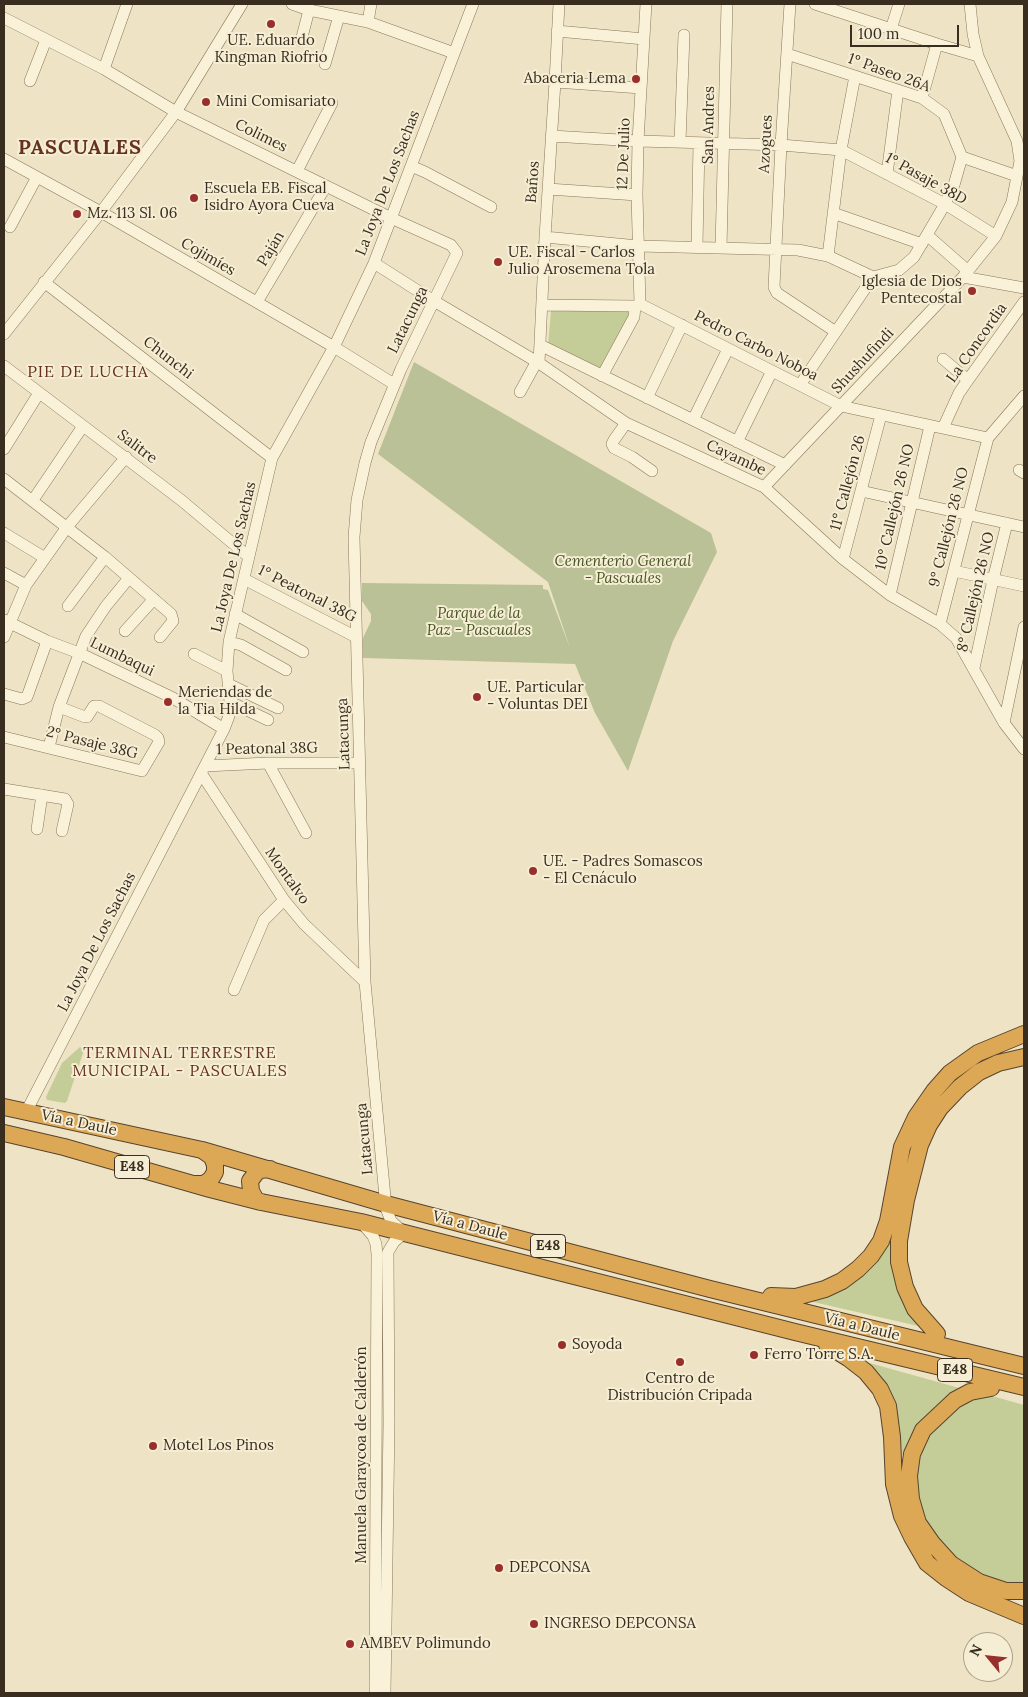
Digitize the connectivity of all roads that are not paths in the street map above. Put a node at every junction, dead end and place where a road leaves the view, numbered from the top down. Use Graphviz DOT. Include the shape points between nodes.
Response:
graph roads {
  1 [pos="127,4"];
  2 [pos="242,4"];
  3 [pos="292,4"];
  4 [pos="371,4"];
  5 [pos="474,4"];
  6 [pos="559,4"];
  7 [pos="646,4"];
  8 [pos="727,4"];
  9 [pos="790,4"];
  10 [pos="815,4"];
  11 [pos="899,4"];
  12 [pos="970,4"];
  13 [pos="848,9"];
  14 [pos="309,10"];
  15 [pos="340,16"];
  16 [pos="4,18"];
  17 [pos="368,22"];
  18 [pos="891,29"];
  19 [pos="557,31"];
  20 [pos="684,35"];
  21 [pos="644,39"];
  22 [pos="46,40"];
  23 [pos="301,41"];
  24 [pos="937,44"];
  25 [pos="454,53"];
  26 [pos="787,54"];
  27 [pos="978,56"];
  28 [pos="325,64"];
  29 [pos="104,69"];
  30 [pos="855,76"];
  31 [pos="30,81"];
  32 [pos="555,82"];
  33 [pos="641,88"];
  34 [pos="898,90"];
  35 [pos="922,98"];
  36 [pos="332,103"];
  37 [pos="176,112"];
  38 [pos="551,136"];
  39 [pos="638,141"];
  40 [pos="1021,141"];
  41 [pos="680,142"];
  42 [pos="699,143"];
  43 [pos="723,143"];
  44 [pos="781,145"];
  45 [pos="841,150"];
  46 [pos="962,156"];
  47 [pos="4,159"];
  48 [pos="411,166"];
  49 [pos="296,171"];
  50 [pos="887,174"];
  51 [pos="1017,176"];
  52 [pos="37,177"];
  53 [pos="326,186"];
  54 [pos="548,189"];
  55 [pos="637,195"];
  56 [pos="945,204"];
  57 [pos="491,207"];
  58 [pos="101,212"];
  59 [pos="834,213"];
  60 [pos="391,218"];
  61 [pos="10,227"];
  62 [pos="996,236"];
  63 [pos="545,238"];
  64 [pos="924,240"];
  65 [pos="638,246"];
  66 [pos="696,247"];
  67 [pos="455,248"];
  68 [pos="721,248"];
  69 [pos="776,249"];
  70 [pos="828,256"];
  71 [pos="374,263"];
  72 [pos="966,274"];
  73 [pos="873,277"];
  74 [pos="44,282"];
  75 [pos="1024,288"];
  76 [pos="434,301"];
  77 [pos="257,302"];
  78 [pos="1024,302"];
  79 [pos="542,305"];
  80 [pos="637,305"];
  81 [pos="682,325"];
  82 [pos="836,332"];
  83 [pos="4,334"];
  84 [pos="540,345"];
  85 [pos="334,347"];
  86 [pos="728,349"];
  87 [pos="943,359"];
  88 [pos="538,362"];
  89 [pos="4,366"];
  90 [pos="772,371"];
  91 [pos="602,376"];
  92 [pos="968,380"];
  93 [pos="394,384"];
  94 [pos="800,385"];
  95 [pos="520,392"];
  96 [pos="39,393"];
  97 [pos="1024,396"];
  98 [pos="647,398"];
  99 [pos="841,406"];
  100 [pos="881,415"];
  101 [pos="692,420"];
  102 [pos="626,423"];
  103 [pos="82,426"];
  104 [pos="930,426"];
  105 [pos="943,428"];
  106 [pos="988,438"];
  107 [pos="737,442"];
  108 [pos="4,449"];
  109 [pos="126,458"];
  110 [pos="272,458"];
  111 [pos="785,466"];
  112 [pos="652,471"];
  113 [pos="4,479"];
  114 [pos="764,487"];
  115 [pos="861,491"];
  116 [pos="33,500"];
  117 [pos="912,502"];
  118 [pos="968,515"];
  119 [pos="1007,523"];
  120 [pos="67,527"];
  121 [pos="1024,527"];
  122 [pos="4,533"];
  123 [pos="249,556"];
  124 [pos="105,557"];
  125 [pos="45,558"];
  126 [pos="843,559"];
  127 [pos="954,571"];
  128 [pos="4,573"];
  129 [pos="130,578"];
  130 [pos="244,579"];
  131 [pos="993,580"];
  132 [pos="26,585"];
  133 [pos="1024,586"];
  134 [pos="890,595"];
  135 [pos="154,599"];
  136 [pos="68,606"];
  137 [pos="235,614"];
  138 [pos="6,621"];
  139 [pos="940,624"];
  140 [pos="1024,627"];
  141 [pos="125,631"];
  142 [pos="4,637"];
  143 [pos="160,637"];
  144 [pos="356,637"];
  145 [pos="47,641"];
  146 [pos="229,642"];
  147 [pos="303,652"];
  148 [pos="79,653"];
  149 [pos="194,654"];
  150 [pos="974,668"];
  151 [pos="286,670"];
  152 [pos="227,671"];
  153 [pos="228,684"];
  154 [pos="4,694"];
  155 [pos="230,702"];
  156 [pos="59,707"];
  157 [pos="278,708"];
  158 [pos="268,720"];
  159 [pos="1004,723"];
  160 [pos="224,729"];
  161 [pos="4,737"];
  162 [pos="49,747"];
  163 [pos="1024,749"];
  164 [pos="268,763"];
  165 [pos="359,763"];
  166 [pos="203,769"];
  167 [pos="4,790"];
  168 [pos="42,795"];
  169 [pos="37,829"];
  170 [pos="62,831"];
  171 [pos="306,834"];
  172 [pos="284,900"];
  173 [pos="365,982"];
  174 [pos="234,990"];
  175 [pos="1024,1034"];
  176 [pos="1024,1057"];
  177 [pos="4,1107"];
  178 [pos="26,1112"];
  179 [pos="4,1133"];
  180 [pos="202,1150"];
  181 [pos="270,1169"];
  182 [pos="188,1184"];
  183 [pos="261,1202"];
  184 [pos="386,1204"];
  185 [pos="361,1222"];
  186 [pos="404,1233"];
  187 [pos="710,1289"];
  188 [pos="780,1297"];
  189 [pos="795,1332"];
  190 [pos="937,1334"];
  191 [pos="911,1339"];
  192 [pos="886,1354"];
  193 [pos="1024,1356"];
  194 [pos="1024,1366"];
  195 [pos="1024,1387"];
  196 [pos="991,1388"];
  197 [pos="1024,1397"];
  198 [pos="376,1423"];
  199 [pos="389,1424"];
  200 [pos="1024,1592"];
  201 [pos="1024,1616"];
  202 [pos="375,1693"];
  203 [pos="385,1693"];
  1 -- 29 [label="street"];
  2 -- 37 [label="street"];
  3 -- 14 [label="street"];
  4 -- 17 [label="street"];
  5 -- 25 [label="street, La Joya De Los Sachas"];
  6 -- 19 [label="street, Baños"];
  7 -- 21 [label="street, 12 De Julio"];
  8 -- 43 [label="street, San Andres"];
  9 -- 26 [label="street, Azogues"];
  10 -- 13 [label="street"];
  11 -- 18 [label="street"];
  12 -- 27 [label="street, Shushufindi" via="972,34"];
  13 -- 18 [label="street"];
  14 -- 15 [label="street"];
  14 -- 23 [label="street"];
  15 -- 17 [label="street"];
  15 -- 28 [label="street"];
  16 -- 22 [label="street, Colimes"];
  17 -- 25 [label="street"];
  18 -- 24 [label="street"];
  19 -- 21 [label="street"];
  19 -- 32 [label="street, Baños"];
  20 -- 41 [label="street"];
  21 -- 33 [label="street, 12 De Julio"];
  22 -- 29 [label="street, Colimes"];
  22 -- 31 [label="street"];
  24 -- 27 [label="street"];
  24 -- 35 [label="street"];
  25 -- 48 [label="street, La Joya De Los Sachas"];
  26 -- 30 [label="street, 1° Paseo 26A"];
  26 -- 44 [label="street, Azogues"];
  27 -- 40 [label="street, Shushufindi"];
  29 -- 37 [label="street, Colimes"];
  30 -- 34 [label="street, 1° Paseo 26A"];
  30 -- 45 [label="street"];
  32 -- 33 [label="street"];
  32 -- 38 [label="street, Baños"];
  33 -- 39 [label="street, 12 De Julio"];
  34 -- 35 [label="street, 1° Paseo 26A"];
  34 -- 50 [label="street"];
  35 -- 46 [label="street, 1° Paseo 26A" via="944,114"];
  36 -- 49 [label="street"];
  37 -- 49 [label="street, Colimes"];
  37 -- 58 [label="street"];
  38 -- 39 [label="street"];
  38 -- 54 [label="street, Baños"];
  39 -- 41 [label="street"];
  39 -- 55 [label="street, 12 De Julio"];
  40 -- 51 [label="street, Shushufindi"];
  41 -- 42 [label="street"];
  42 -- 43 [label="street"];
  42 -- 66 [label="street"];
  43 -- 44 [label="street"];
  43 -- 68 [label="street, San Andres"];
  44 -- 45 [label="street"];
  44 -- 69 [label="street, Azogues"];
  45 -- 50 [label="street, 1° Pasaje 38D"];
  45 -- 59 [label="street"];
  46 -- 51 [label="street"];
  46 -- 56 [label="street"];
  47 -- 52 [label="street, Cojimíes"];
  48 -- 57 [label="street"];
  48 -- 60 [label="street, La Joya De Los Sachas"];
  49 -- 53 [label="street, Colimes"];
  50 -- 56 [label="street, 1° Pasaje 38D"];
  51 -- 62 [label="street, Shushufindi" via="1012,202"];
  52 -- 58 [label="street, Cojimíes"];
  52 -- 61 [label="street"];
  53 -- 60 [label="street, Colimes"];
  53 -- 77 [label="street, Paján"];
  54 -- 55 [label="street"];
  54 -- 63 [label="street, Baños"];
  55 -- 65 [label="street, 12 De Julio"];
  56 -- 62 [label="street, 1° Pasaje 38D"];
  56 -- 64 [label="street"];
  58 -- 74 [label="street"];
  58 -- 77 [label="street, Cojimíes"];
  59 -- 64 [label="street"];
  59 -- 70 [label="street"];
  60 -- 67 [label="street, Colimes"];
  60 -- 71 [label="street, La Joya De Los Sachas"];
  62 -- 72 [label="street, Shushufindi"];
  63 -- 65 [label="street"];
  63 -- 79 [label="street, Baños"];
  64 -- 72 [label="street"];
  64 -- 73 [label="street" via="914,258 899,270"];
  65 -- 66 [label="street"];
  65 -- 80 [label="street, 12 De Julio"];
  66 -- 68 [label="street"];
  67 -- 76 [label="street, Latacunga" via="457,253"];
  68 -- 69 [label="street"];
  69 -- 70 [label="street"];
  69 -- 82 [label="street, Azogues" via="774,287 777,293"];
  70 -- 73 [label="street"];
  71 -- 76 [label="street, Cayambe"];
  71 -- 85 [label="street, La Joya De Los Sachas"];
  72 -- 75 [label="street"];
  72 -- 99 [label="street, Shushufindi"];
  73 -- 82 [label="street"];
  74 -- 83 [label="street"];
  74 -- 110 [label="street, Chunchi"];
  76 -- 88 [label="street, Cayambe"];
  76 -- 93 [label="street, Latacunga"];
  77 -- 85 [label="street, Cojimíes"];
  78 -- 92 [label="street, La Concordia"];
  79 -- 80 [label="street, Pedro Carbo Noboa"];
  79 -- 84 [label="street, Baños"];
  80 -- 81 [label="street, Pedro Carbo Noboa"];
  80 -- 91 [label="street" via="634,317"];
  81 -- 86 [label="street, Pedro Carbo Noboa"];
  81 -- 98 [label="street"];
  82 -- 94 [label="street"];
  84 -- 88 [label="street, Baños"];
  84 -- 91 [label="street"];
  85 -- 93 [label="street, Cojimíes"];
  85 -- 110 [label="street, La Joya De Los Sachas"];
  86 -- 90 [label="street, Pedro Carbo Noboa"];
  86 -- 101 [label="street"];
  87 -- 92 [label="street"];
  88 -- 95 [label="street"];
  88 -- 102 [label="street, Cayambe"];
  89 -- 96 [label="street, Salitre"];
  90 -- 94 [label="street, Pedro Carbo Noboa"];
  90 -- 107 [label="street"];
  91 -- 98 [label="street"];
  92 -- 105 [label="street, La Concordia"];
  93 -- 144 [label="street, Latacunga" via="364,463 357,500 354,537"];
  94 -- 99 [label="street, Pedro Carbo Noboa"];
  96 -- 103 [label="street, Salitre"];
  96 -- 108 [label="street"];
  97 -- 106 [label="street"];
  98 -- 101 [label="street"];
  99 -- 100 [label="street, Pedro Carbo Noboa"];
  99 -- 111 [label="street, Shushufindi"];
  100 -- 104 [label="street, Pedro Carbo Noboa"];
  100 -- 115 [label="street, 11° Callejón 26"];
  101 -- 107 [label="street"];
  102 -- 112 [label="street" via="614,440 614,448"];
  102 -- 114 [label="street, Cayambe"];
  103 -- 109 [label="street, Salitre"];
  103 -- 116 [label="street"];
  104 -- 105 [label="street, Pedro Carbo Noboa"];
  104 -- 117 [label="street, 10° Callejón 26 NO"];
  105 -- 106 [label="street, Pedro Carbo Noboa"];
  106 -- 118 [label="street, 9° Callejón 26 NO"];
  107 -- 111 [label="street"];
  109 -- 120 [label="street"];
  109 -- 123 [label="street, Salitre"];
  110 -- 123 [label="street, La Joya De Los Sachas"];
  111 -- 114 [label="street, Shushufindi"];
  113 -- 116 [label="street"];
  114 -- 126 [label="street, Cayambe"];
  115 -- 117 [label="street"];
  115 -- 126 [label="street, 11° Callejón 26"];
  116 -- 120 [label="street"];
  117 -- 118 [label="street"];
  117 -- 134 [label="street, 10° Callejón 26 NO"];
  118 -- 119 [label="street"];
  118 -- 127 [label="street, 9° Callejón 26 NO"];
  119 -- 121 [label="street"];
  119 -- 131 [label="street, 8° Callejón 26 NO"];
  120 -- 124 [label="street"];
  120 -- 125 [label="street"];
  122 -- 125 [label="street"];
  123 -- 130 [label="street, La Joya De Los Sachas"];
  124 -- 129 [label="street"];
  124 -- 136 [label="street"];
  125 -- 132 [label="street"];
  126 -- 134 [label="street, Cayambe"];
  127 -- 131 [label="street"];
  127 -- 139 [label="street, 9° Callejón 26 NO"];
  128 -- 132 [label="street"];
  129 -- 135 [label="street"];
  129 -- 148 [label="street" via="106,606"];
  130 -- 137 [label="street, La Joya De Los Sachas"];
  130 -- 144 [label="street, 1° Peatonal 38G"];
  131 -- 133 [label="street"];
  131 -- 150 [label="street, 8° Callejón 26 NO"];
  132 -- 138 [label="street"];
  134 -- 139 [label="street, Cayambe"];
  135 -- 141 [label="street"];
  135 -- 143 [label="street" via="173,617 171,625"];
  137 -- 146 [label="street, La Joya De Los Sachas"];
  137 -- 147 [label="street"];
  138 -- 142 [label="street"];
  138 -- 145 [label="street, Lumbaqui"];
  139 -- 150 [label="street, Cayambe" via="956,638"];
  140 -- 159 [label="street"];
  144 -- 165 [label="street, Latacunga"];
  145 -- 148 [label="street, Lumbaqui"];
  145 -- 154 [label="street" via="25,699"];
  146 -- 151 [label="street" via="241,645"];
  146 -- 152 [label="street, La Joya De Los Sachas"];
  148 -- 156 [label="street"];
  148 -- 160 [label="street, Lumbaqui" via="172,698"];
  149 -- 152 [label="street"];
  150 -- 159 [label="street, Cayambe"];
  152 -- 153 [label="street, La Joya De Los Sachas"];
  153 -- 155 [label="street, La Joya De Los Sachas"];
  153 -- 157 [label="street"];
  155 -- 158 [label="street"];
  155 -- 160 [label="street, La Joya De Los Sachas"];
  156 -- 162 [label="street"];
  156 -- 162 [label="street, 2° Pasaje 38G" via="85,717 94,706 99,706 155,734 159,742 142,771"];
  159 -- 163 [label="street, Cayambe"];
  160 -- 166 [label="street, La Joya De Los Sachas"];
  161 -- 162 [label="street, 2° Pasaje 38G"];
  164 -- 165 [label="street, 1 Peatonal 38G"];
  164 -- 166 [label="street, 1 Peatonal 38G"];
  164 -- 171 [label="street"];
  165 -- 173 [label="street, Latacunga"];
  166 -- 172 [label="street, Montalvo"];
  166 -- 178 [label="street, La Joya De Los Sachas"];
  167 -- 168 [label="street"];
  168 -- 169 [label="street"];
  168 -- 170 [label="street" via="66,800"];
  172 -- 173 [label="street, Montalvo" via="304,924"];
  172 -- 174 [label="street" via="264,920"];
  173 -- 184 [label="street, Latacunga"];
  175 -- 188 [label="highway" via="978,1053 950,1073 916,1117 902,1147 888,1221 871,1256 858,1269 825,1288 796,1297"];
  176 -- 190 [label="highway" via="978,1072 960,1087 940,1108 920,1145 906,1200 899,1262 915,1309"];
  177 -- 178 [label="highway, Vía a Daule / E48"];
  178 -- 180 [label="highway, Vía a Daule / E48"];
  179 -- 182 [label="highway, Vía a Daule / E48" via="64,1147"];
  180 -- 181 [label="highway, Vía a Daule / E48"];
  180 -- 182 [label="highway" via="212,1157 215,1172 204,1184"];
  181 -- 183 [label="highway" via="256,1173 250,1181 251,1191"];
  181 -- 184 [label="highway, Vía a Daule / E48"];
  182 -- 183 [label="highway, Vía a Daule / E48"];
  183 -- 185 [label="highway, Vía a Daule / E48"];
  184 -- 186 [label="street, Latacunga" via="391,1221"];
  184 -- 187 [label="highway, Vía a Daule / E48"];
  185 -- 186 [label="highway, Vía a Daule / E48"];
  185 -- 198 [label="street, Manuela Garaycoa de Calderón" via="373,1236 377,1254"];
  186 -- 189 [label="highway, Vía a Daule / E48"];
  186 -- 199 [label="street, Manuela Garaycoa de Calderón" via="388,1252"];
  187 -- 188 [label="highway"];
  187 -- 191 [label="highway, Vía a Daule / E48"];
  188 -- 190 [label="highway"];
  189 -- 192 [label="highway, Vía a Daule / E48"];
  189 -- 201 [label="highway" via="831,1346 866,1372 880,1389 888,1406 894,1484 902,1516 927,1563 969,1593"];
  190 -- 191 [label="highway"];
  190 -- 193 [label="highway"];
  191 -- 194 [label="highway, Vía a Daule / E48"];
  192 -- 195 [label="highway, Vía a Daule / E48"];
  192 -- 196 [label="highway"];
  196 -- 197 [label="highway"];
  196 -- 200 [label="highway" via="970,1392 955,1400 923,1430 912,1454 909,1476 911,1499 918,1523 951,1564 980,1582 1006,1591"];
  198 -- 199 [label="street"];
  198 -- 202 [label="street, Manuela Garaycoa de Calderón"];
  199 -- 203 [label="street, Manuela Garaycoa de Calderón"];
}
